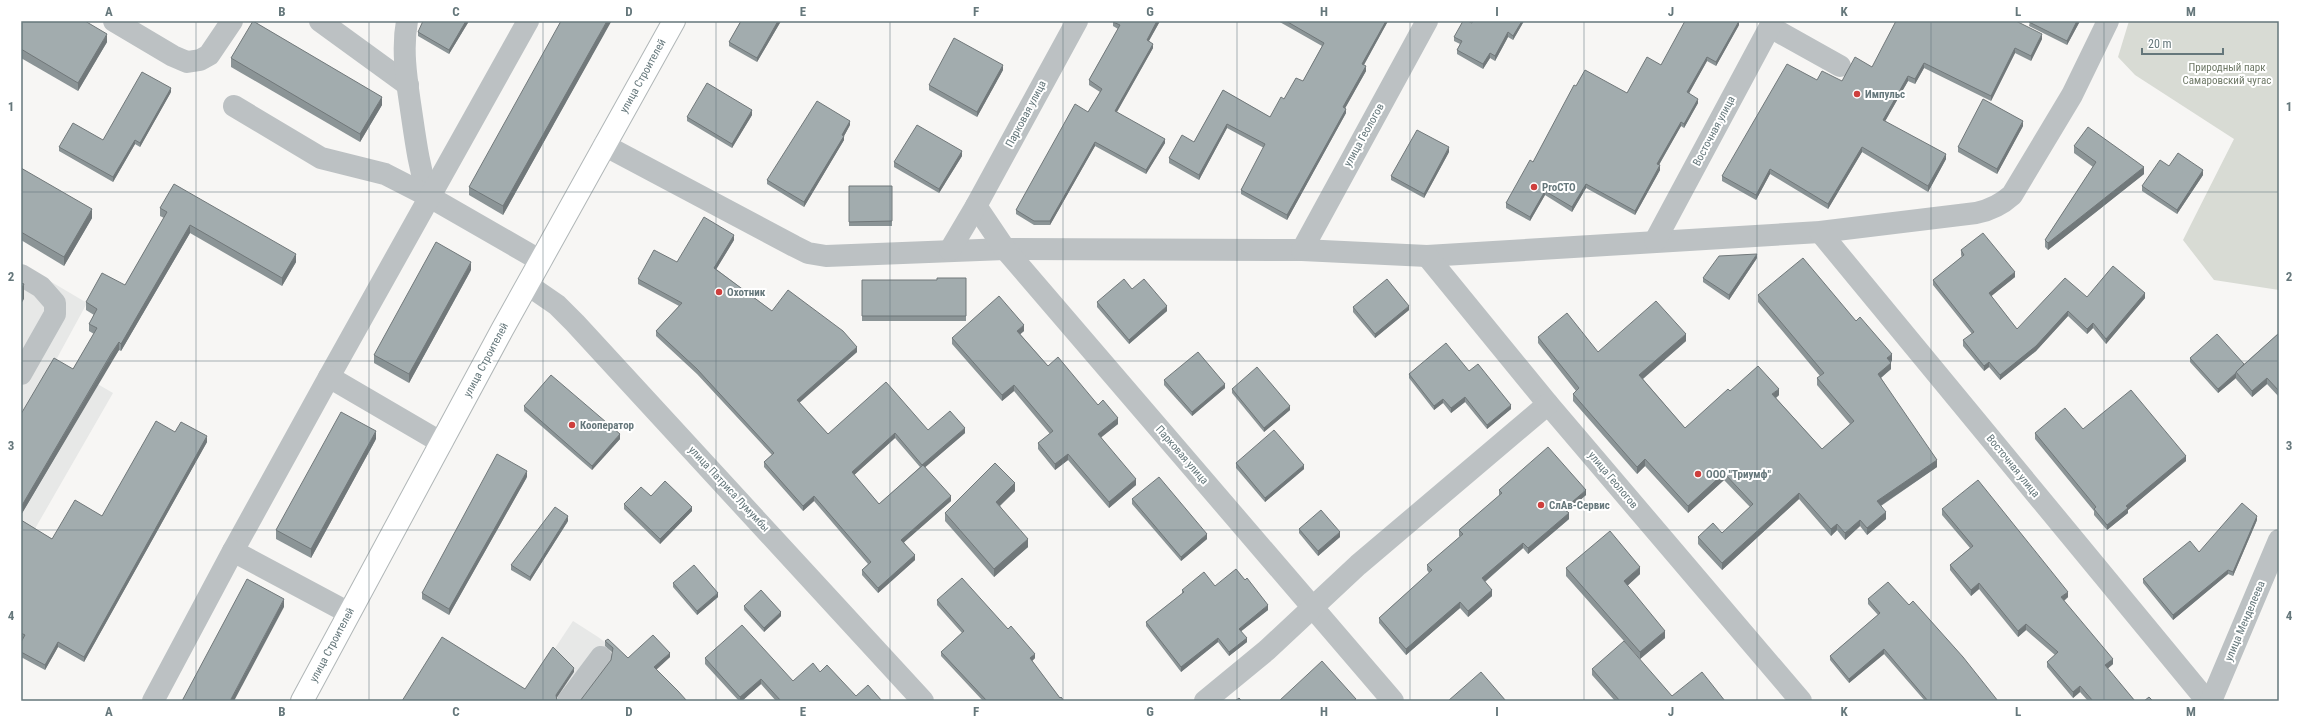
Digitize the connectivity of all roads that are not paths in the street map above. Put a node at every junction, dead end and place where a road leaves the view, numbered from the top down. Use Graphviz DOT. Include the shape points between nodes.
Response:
graph roads {
  1 [pos="114,21"];
  2 [pos="232,21"];
  3 [pos="320,21"];
  4 [pos="407,21"];
  5 [pos="528,21"];
  6 [pos="674,21"];
  7 [pos="1077,21"];
  8 [pos="1427,21"];
  9 [pos="2108,21"];
  10 [pos="1772,24"];
  11 [pos="1840,66"];
  12 [pos="408,85"];
  13 [pos="234,106"];
  14 [pos="604,145"];
  15 [pos="428,196"];
  16 [pos="976,206"];
  17 [pos="1820,232"];
  18 [pos="1655,241"];
  19 [pos="1006,248"];
  20 [pos="950,250"];
  21 [pos="1302,250"];
  22 [pos="1427,256"];
  23 [pos="541,261"];
  24 [pos="21,275"];
  25 [pos="528,285"];
  26 [pos="21,374"];
  27 [pos="329,377"];
  28 [pos="1548,404"];
  29 [pos="442,443"];
  30 [pos="2279,540"];
  31 [pos="233,551"];
  32 [pos="1312,607"];
  33 [pos="349,613"];
  34 [pos="601,657"];
  35 [pos="153,701"];
  36 [pos="302,701"];
  37 [pos="568,701"];
  38 [pos="923,701"];
  39 [pos="1205,701"];
  40 [pos="1393,701"];
  41 [pos="1801,701"];
  42 [pos="2206,701"];
  43 [pos="2211,701"];
  1 -- 2 [label="street" via="187,62 200,60 209,55"];
  3 -- 12 [label="street"];
  4 -- 12 [label="street" via="404,48"];
  5 -- 15 [label="street"];
  6 -- 14 [label="main road, улица Строителей"];
  7 -- 16 [label="street, Парковая улица"];
  8 -- 21 [label="street, улица Геологов"];
  9 -- 17 [label="street" via="2072,95 2012,194 2003,204 1976,213"];
  10 -- 11 [label="street"];
  10 -- 18 [label="street, Восточная улица"];
  12 -- 15 [label="street" via="419,167"];
  13 -- 15 [label="street" via="320,158 385,174"];
  14 -- 20 [label="street" via="808,253 826,256"];
  14 -- 23 [label="main road, улица Строителей"];
  15 -- 23 [label="street"];
  15 -- 27 [label="street"];
  16 -- 19 [label="street, Парковая улица"];
  16 -- 20 [label="street, Парковая улица"];
  17 -- 18 [label="street"];
  17 -- 42 [label="street, Восточная улица"];
  18 -- 22 [label="street" via="1506,253"];
  19 -- 20 [label="street"];
  19 -- 21 [label="street"];
  19 -- 32 [label="street, Парковая улица"];
  21 -- 22 [label="street"];
  22 -- 28 [label="street, улица Геологов"];
  23 -- 25 [label="main road, улица Строителей"];
  24 -- 26 [label="street" via="41,287 55,304 55,314"];
  25 -- 29 [label="main road, улица Строителей"];
  25 -- 38 [label="street, улица Патриса Лумумбы" via="557,305 575,323"];
  27 -- 29 [label="street"];
  27 -- 31 [label="street"];
  28 -- 32 [label="street"];
  28 -- 41 [label="street, улица Геологов"];
  29 -- 33 [label="main road, улица Строителей"];
  30 -- 43 [label="street, улица Менделеева"];
  31 -- 33 [label="street"];
  31 -- 35 [label="street"];
  32 -- 39 [label="street" via="1267,650"];
  32 -- 40 [label="street, Парковая улица"];
  33 -- 36 [label="main road, улица Строителей"];
  34 -- 37 [label="street"];
}
